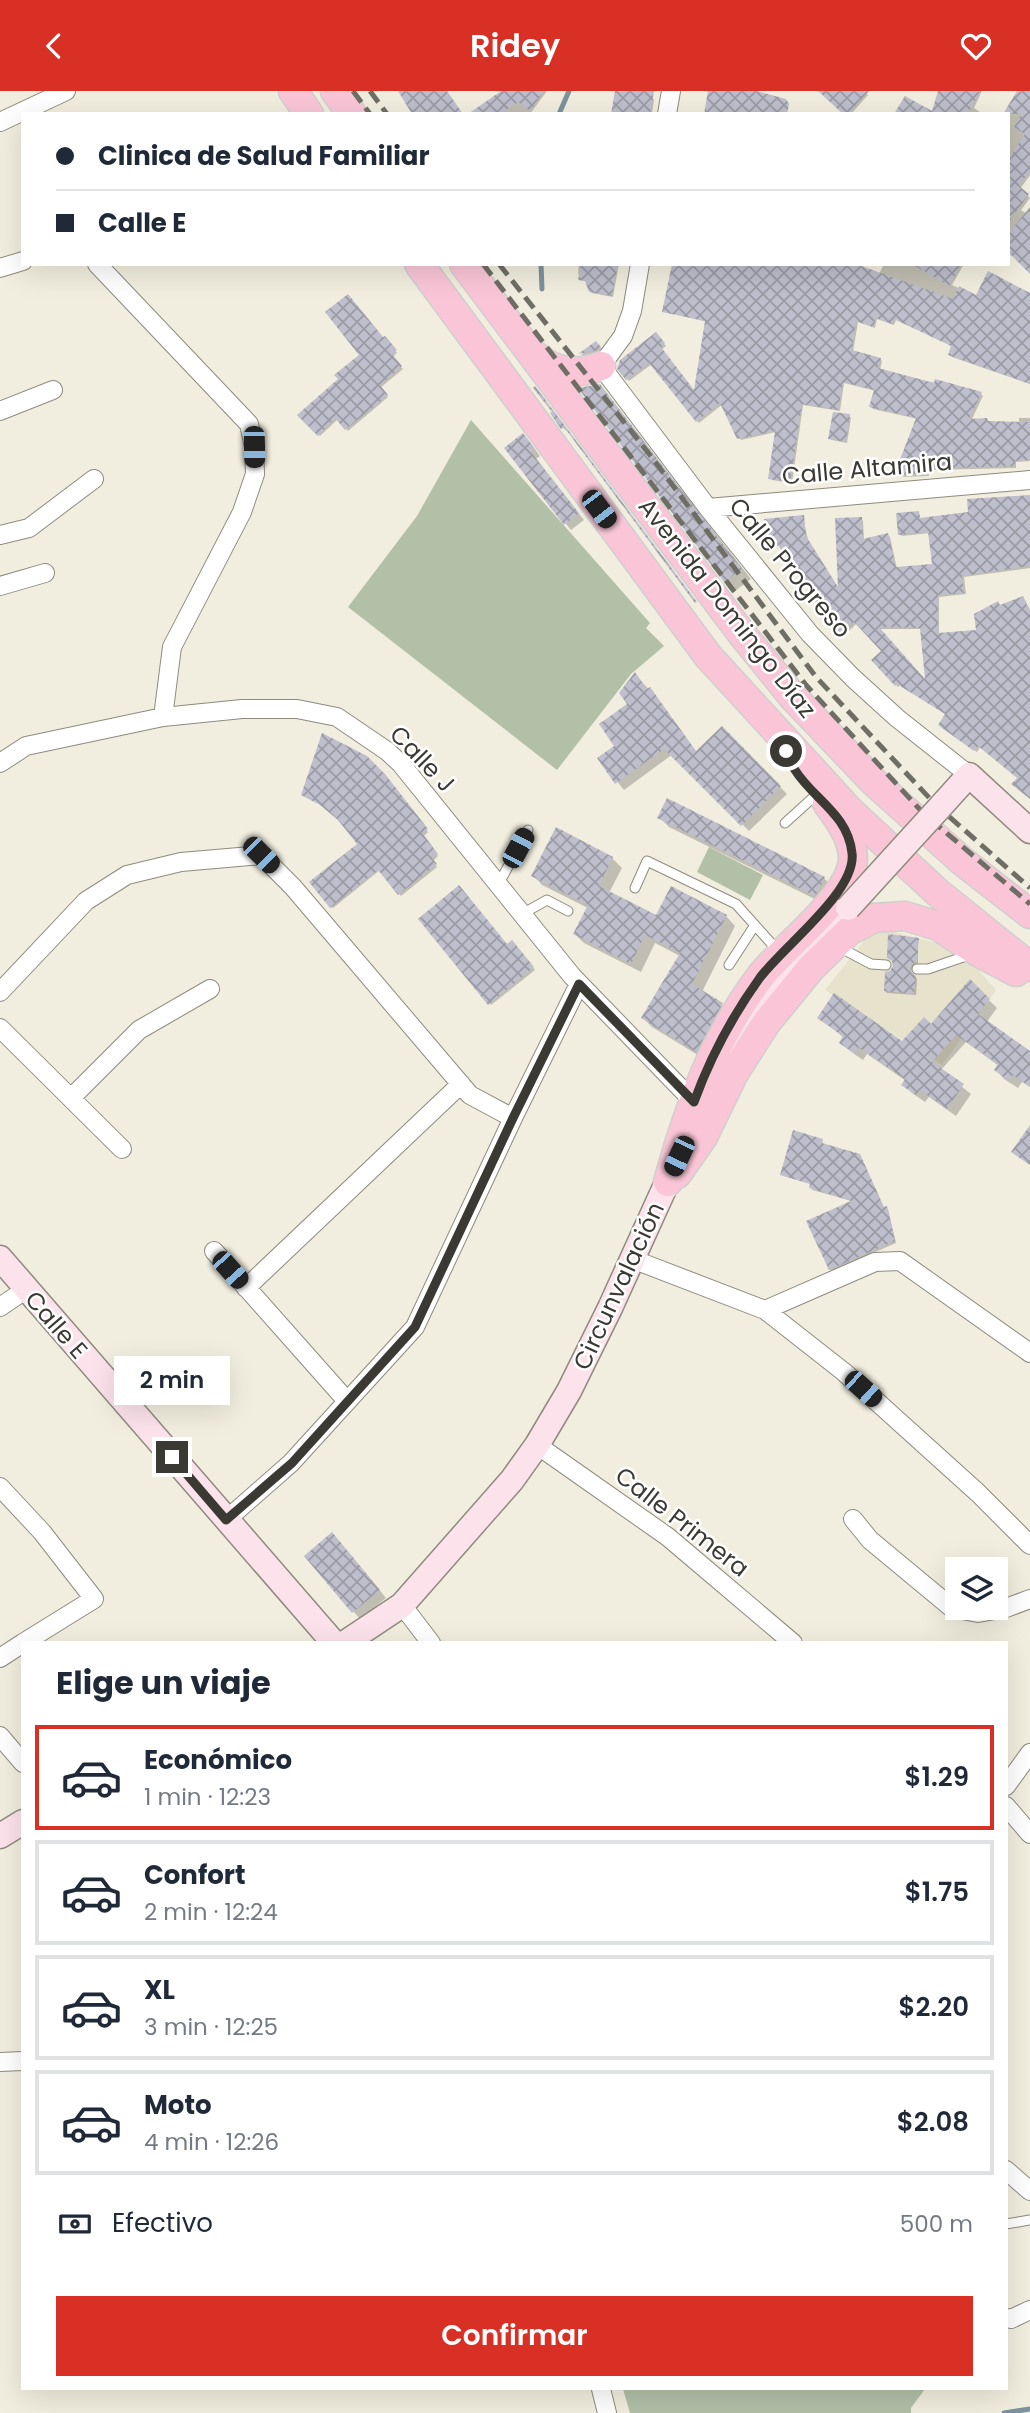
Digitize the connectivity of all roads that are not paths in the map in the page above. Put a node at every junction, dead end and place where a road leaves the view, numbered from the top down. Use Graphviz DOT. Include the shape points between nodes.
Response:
graph roads {
  1 [pos="66,91"];
  2 [pos="293,91"];
  3 [pos="335,91"];
  4 [pos="671,91"];
  5 [pos="27,111"];
  6 [pos="308,112"];
  7 [pos="351,112"];
  8 [pos="667,112"];
  9 [pos="21,113"];
  10 [pos="0,122"];
  11 [pos="21,262"];
  12 [pos="99,266"];
  13 [pos="420,266"];
  14 [pos="465,266"];
  15 [pos="640,266"];
  16 [pos="0,268"];
  17 [pos="526,347"];
  18 [pos="601,366"];
  19 [pos="53,390"];
  20 [pos="0,411"];
  21 [pos="94,479"];
  22 [pos="1030,480"];
  23 [pos="708,508"];
  24 [pos="0,535"];
  25 [pos="45,573"];
  26 [pos="0,586"];
  27 [pos="163,717"];
  28 [pos="775,730"];
  29 [pos="0,763"];
  30 [pos="970,775"];
  31 [pos="817,793"];
  32 [pos="785,823"];
  33 [pos="528,830"];
  34 [pos="1030,831"];
  35 [pos="498,885"];
  36 [pos="635,888"];
  37 [pos="568,911"];
  38 [pos="1030,914"];
  39 [pos="522,915"];
  40 [pos="755,925"];
  41 [pos="835,946"];
  42 [pos="978,952"];
  43 [pos="781,955"];
  44 [pos="729,965"];
  45 [pos="886,965"];
  46 [pos="1030,967"];
  47 [pos="916,969"];
  48 [pos="1030,974"];
  49 [pos="579,984"];
  50 [pos="210,989"];
  51 [pos="0,992"];
  52 [pos="0,1028"];
  53 [pos="461,1084"];
  54 [pos="71,1098"];
  55 [pos="694,1102"];
  56 [pos="513,1118"];
  57 [pos="122,1149"];
  58 [pos="664,1190"];
  59 [pos="214,1251"];
  60 [pos="0,1258"];
  61 [pos="632,1259"];
  62 [pos="246,1288"];
  63 [pos="26,1290"];
  64 [pos="0,1307"];
  65 [pos="765,1310"];
  66 [pos="1030,1353"];
  67 [pos="347,1401"];
  68 [pos="537,1445"];
  69 [pos="0,1487"];
  70 [pos="853,1519"];
  71 [pos="226,1520"];
  72 [pos="1030,1545"];
  73 [pos="1030,1599"];
  74 [pos="402,1605"];
  75 [pos="26,1641"];
  76 [pos="332,1641"];
  77 [pos="348,1641"];
  78 [pos="429,1641"];
  79 [pos="791,1641"];
  80 [pos="21,1644"];
  81 [pos="0,1658"];
  82 [pos="0,1736"];
  83 [pos="1030,1753"];
  84 [pos="21,1761"];
  85 [pos="1008,1783"];
  86 [pos="1008,1808"];
  87 [pos="21,1823"];
  88 [pos="1030,1835"];
  89 [pos="0,1836"];
  90 [pos="21,2061"];
  91 [pos="0,2062"];
  92 [pos="1008,2172"];
  93 [pos="1030,2191"];
  94 [pos="1030,2220"];
  95 [pos="1008,2224"];
  96 [pos="1030,2310"];
  97 [pos="1008,2318"];
  98 [pos="601,2390"];
  99 [pos="607,2413"];
  1 -- 5 [label="street"];
  2 -- 6 [label="main road"];
  3 -- 7 [label="main road"];
  4 -- 8 [label="street"];
  9 -- 10 [label="street"];
  11 -- 16 [label="street"];
  12 -- 27 [label="street" via="249,424 254,447 255,474 242,512 172,647"];
  13 -- 28 [label="main road, Avenida Domingo Díaz" via="708,656"];
  14 -- 17 [label="main road, Avenida Domingo Díaz"];
  15 -- 18 [label="street" via="623,336"];
  17 -- 18 [label="main road" via="545,365 570,373"];
  17 -- 38 [label="main road, Avenida Domingo Díaz" via="793,697 874,782"];
  18 -- 23 [label="street, Calle Progreso"];
  19 -- 20 [label="street"];
  21 -- 24 [label="street" via="29,528"];
  22 -- 23 [label="street, Calle Altamira"];
  23 -- 30 [label="street, Calle Progreso" via="810,634 853,678"];
  25 -- 26 [label="street"];
  27 -- 29 [label="street, Calle J" via="26,746"];
  27 -- 35 [label="street, Calle J" via="297,709 337,717 401,764"];
  28 -- 31 [label="main road" via="796,772"];
  28 -- 46 [label="main road, Avenida Domingo Díaz" via="849,810 927,883"];
  30 -- 34 [label="main road"];
  30 -- 58 [label="main road, Circunvalación, bridge" via="775,986 734,1047"];
  31 -- 32 [label="lane"];
  31 -- 43 [label="main road" via="841,823 852,863 848,879"];
  33 -- 35 [label="lane"];
  35 -- 39 [label="street, Calle J"];
  36 -- 40 [label="lane" via="647,861 736,904"];
  37 -- 39 [label="lane" via="547,900"];
  39 -- 49 [label="street, Calle J"];
  40 -- 43 [label="lane"];
  40 -- 44 [label="lane"];
  41 -- 42 [label="main road" via="849,931 874,918 905,916 938,926"];
  41 -- 45 [label="lane" via="871,964"];
  41 -- 58 [label="main road" via="766,1023 734,1073 703,1137"];
  42 -- 47 [label="lane"];
  42 -- 48 [label="main road"];
  43 -- 55 [label="main road" via="761,976 726,1030"];
  49 -- 55 [label="street, Calle J"];
  49 -- 56 [label="street"];
  50 -- 54 [label="street" via="139,1030"];
  51 -- 53 [label="street" via="86,901 127,875 181,862 261,855"];
  52 -- 54 [label="street"];
  53 -- 56 [label="street" via="470,1095"];
  53 -- 62 [label="street"];
  54 -- 57 [label="street"];
  55 -- 58 [label="main road"];
  56 -- 67 [label="street" via="415,1327"];
  58 -- 61 [label="main road, Circunvalación"];
  59 -- 62 [label="street"];
  60 -- 63 [label="main road, Calle E"];
  61 -- 65 [label="street"];
  61 -- 68 [label="main road, Circunvalación" via="569,1391"];
  62 -- 67 [label="street"];
  63 -- 64 [label="street"];
  63 -- 71 [label="main road, Calle E"];
  65 -- 66 [label="street" via="875,1262 900,1262"];
  65 -- 72 [label="street" via="844,1372"];
  67 -- 71 [label="street" via="292,1463"];
  68 -- 74 [label="main road, Circunvalación"];
  68 -- 79 [label="street, Calle Primera" via="668,1537"];
  69 -- 75 [label="street" via="94,1599"];
  70 -- 73 [label="street" via="870,1540 952,1608 978,1613"];
  71 -- 76 [label="main road, Calle E"];
  74 -- 77 [label="main road, Circunvalación"];
  74 -- 78 [label="street"];
  80 -- 81 [label="street"];
  82 -- 84 [label="street"];
  83 -- 85 [label="street"];
  86 -- 88 [label="street"];
  87 -- 89 [label="main road"];
  90 -- 91 [label="street"];
  92 -- 93 [label="street"];
  94 -- 95 [label="lane"];
  96 -- 97 [label="street"];
  98 -- 99 [label="street"];
}
